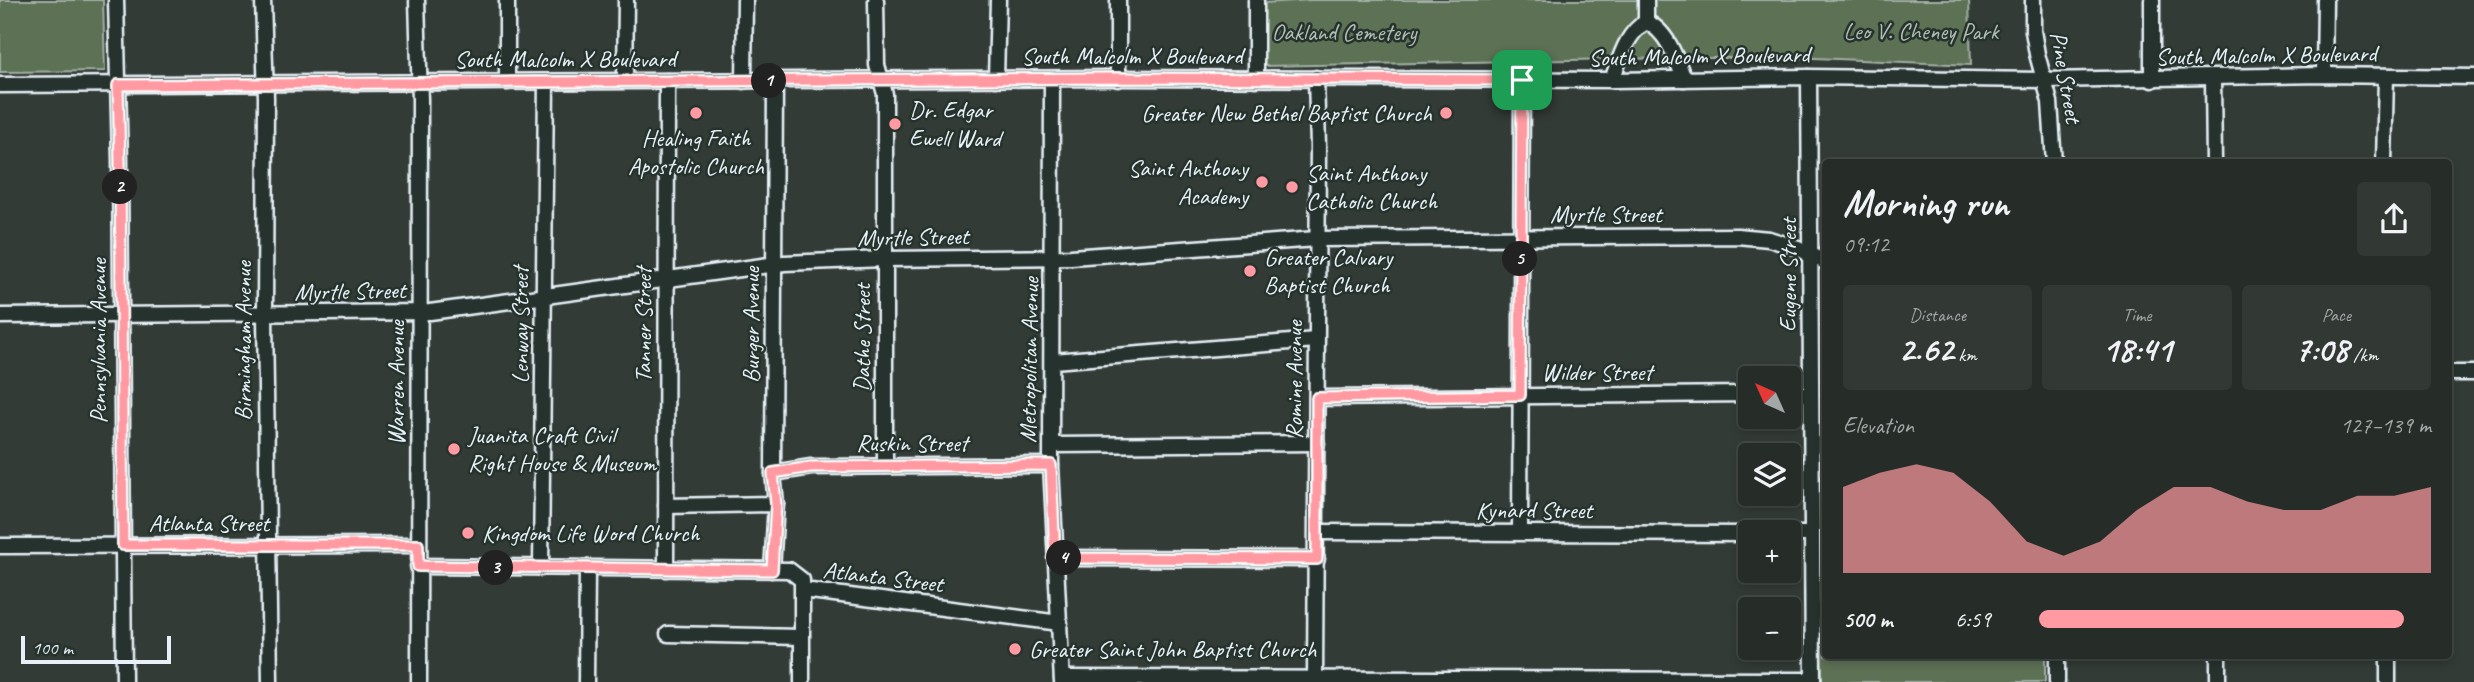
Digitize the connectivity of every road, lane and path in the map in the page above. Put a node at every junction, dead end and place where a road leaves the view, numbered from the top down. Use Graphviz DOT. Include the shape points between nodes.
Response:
graph roads {
  1 [pos="116,0"];
  2 [pos="263,0"];
  3 [pos="417,0"];
  4 [pos="507,0"];
  5 [pos="626,0"];
  6 [pos="745,0"];
  7 [pos="876,0"];
  8 [pos="998,0"];
  9 [pos="1118,0"];
  10 [pos="1256,0"];
  11 [pos="1646,0"];
  12 [pos="2033,0"];
  13 [pos="2152,0"];
  14 [pos="2325,0"];
  15 [pos="1646,22"];
  16 [pos="2324,75"];
  17 [pos="2386,76"];
  18 [pos="1809,77"];
  19 [pos="2474,77"];
  20 [pos="2213,78"];
  21 [pos="996,79"];
  22 [pos="1052,79"];
  23 [pos="1118,79"];
  24 [pos="1256,79"];
  25 [pos="1316,79"];
  26 [pos="1684,79"];
  27 [pos="625,80"];
  28 [pos="744,80"];
  29 [pos="881,80"];
  30 [pos="1522,80"];
  31 [pos="1612,80"];
  32 [pos="2044,80"];
  33 [pos="2152,80"];
  34 [pos="667,81"];
  35 [pos="775,81"];
  36 [pos="418,82"];
  37 [pos="507,82"];
  38 [pos="546,82"];
  39 [pos="265,84"];
  40 [pos="0,85"];
  41 [pos="118,85"];
  42 [pos="2054,159"];
  43 [pos="2214,159"];
  44 [pos="2385,159"];
  45 [pos="1520,238"];
  46 [pos="1318,239"];
  47 [pos="1811,256"];
  48 [pos="1053,258"];
  49 [pos="884,259"];
  50 [pos="1822,261"];
  51 [pos="774,265"];
  52 [pos="666,279"];
  53 [pos="543,298"];
  54 [pos="419,313"];
  55 [pos="265,315"];
  56 [pos="0,316"];
  57 [pos="120,317"];
  58 [pos="1316,340"];
  59 [pos="1053,361"];
  60 [pos="2452,373"];
  61 [pos="2474,373"];
  62 [pos="1738,394"];
  63 [pos="1801,394"];
  64 [pos="1811,394"];
  65 [pos="1520,395"];
  66 [pos="1317,398"];
  67 [pos="1317,443"];
  68 [pos="1052,445"];
  69 [pos="1051,465"];
  70 [pos="885,466"];
  71 [pos="773,473"];
  72 [pos="776,504"];
  73 [pos="666,506"];
  74 [pos="1317,532"];
  75 [pos="1520,532"];
  76 [pos="1738,534"];
  77 [pos="1801,534"];
  78 [pos="1812,534"];
  79 [pos="123,545"];
  80 [pos="268,545"];
  81 [pos="418,545"];
  82 [pos="0,547"];
  83 [pos="1055,558"];
  84 [pos="1317,559"];
  85 [pos="418,566"];
  86 [pos="541,568"];
  87 [pos="587,568"];
  88 [pos="666,569"];
  89 [pos="772,570"];
  90 [pos="803,590"];
  91 [pos="1059,623"];
  92 [pos="668,634"];
  93 [pos="801,637"];
  94 [pos="2057,659"];
  95 [pos="2218,659"];
  96 [pos="2388,659"];
  97 [pos="1062,680"];
  98 [pos="1315,680"];
  99 [pos="1812,681"];
  100 [pos="124,682"];
  101 [pos="270,682"];
  102 [pos="419,682"];
  103 [pos="586,682"];
  104 [pos="802,682"];
  105 [pos="2057,682"];
  106 [pos="2218,682"];
  107 [pos="2388,682"];
  1 -- 41 [label="street, Pennsylvania Avenue"];
  2 -- 39 [label="street, Birmingham Avenue"];
  3 -- 36 [label="street, Warren Avenue"];
  4 -- 37 [label="street"];
  5 -- 27 [label="street"];
  6 -- 28 [label="street"];
  7 -- 29 [label="street, Dathe Street"];
  8 -- 21 [label="street"];
  9 -- 23 [label="street"];
  10 -- 24 [label="street"];
  11 -- 15 [label="street"];
  12 -- 32 [label="street, Pine Street"];
  13 -- 33 [label="street"];
  14 -- 16 [label="street"];
  15 -- 26 [label="street" via="1665,40"];
  15 -- 31 [label="street" via="1634,30"];
  16 -- 17 [label="street, South Malcolm X Boulevard"];
  16 -- 20 [label="street, South Malcolm X Boulevard"];
  17 -- 19 [label="street, South Malcolm X Boulevard"];
  17 -- 44 [label="street"];
  18 -- 26 [label="street, South Malcolm X Boulevard"];
  18 -- 32 [label="street, South Malcolm X Boulevard"];
  18 -- 47 [label="street, Eugene Street"];
  20 -- 33 [label="street, South Malcolm X Boulevard"];
  20 -- 43 [label="street"];
  21 -- 22 [label="street, South Malcolm X Boulevard"];
  21 -- 29 [label="street, South Malcolm X Boulevard"];
  22 -- 23 [label="street, South Malcolm X Boulevard"];
  22 -- 48 [label="street, Metropolitan Avenue"];
  23 -- 24 [label="street, South Malcolm X Boulevard"];
  24 -- 25 [label="street, South Malcolm X Boulevard"];
  25 -- 30 [label="street, South Malcolm X Boulevard"];
  25 -- 46 [label="street, Romine Avenue"];
  26 -- 31 [label="street, South Malcolm X Boulevard"];
  27 -- 34 [label="street, South Malcolm X Boulevard"];
  27 -- 38 [label="street, South Malcolm X Boulevard"];
  28 -- 34 [label="street, South Malcolm X Boulevard"];
  28 -- 35 [label="street, South Malcolm X Boulevard"];
  29 -- 35 [label="street, South Malcolm X Boulevard"];
  29 -- 49 [label="street, Dathe Street" via="885,94"];
  30 -- 31 [label="street, South Malcolm X Boulevard"];
  30 -- 45 [label="street"];
  32 -- 33 [label="street, South Malcolm X Boulevard"];
  32 -- 42 [label="street, Pine Street"];
  34 -- 52 [label="street, Tanner Street"];
  35 -- 51 [label="street, Burger Avenue"];
  36 -- 37 [label="street, South Malcolm X Boulevard"];
  36 -- 39 [label="street, South Malcolm X Boulevard"];
  36 -- 54 [label="street, Warren Avenue"];
  37 -- 38 [label="street, South Malcolm X Boulevard"];
  38 -- 53 [label="street, Lenway Street"];
  39 -- 41 [label="street, South Malcolm X Boulevard"];
  39 -- 55 [label="street, Birmingham Avenue"];
  40 -- 41 [label="street, South Malcolm X Boulevard"];
  41 -- 57 [label="street, Pennsylvania Avenue"];
  45 -- 46 [label="street, Myrtle Street"];
  45 -- 47 [label="street, Myrtle Street" via="1737,236 1769,239"];
  45 -- 65 [label="street"];
  46 -- 48 [label="street, Myrtle Street"];
  46 -- 58 [label="street, Romine Avenue"];
  47 -- 50 [label="street, Myrtle Street"];
  47 -- 64 [label="street, Eugene Street"];
  48 -- 49 [label="street, Myrtle Street"];
  48 -- 59 [label="street, Metropolitan Avenue"];
  49 -- 51 [label="street, Myrtle Street"];
  49 -- 70 [label="street, Dathe Street"];
  51 -- 52 [label="street, Myrtle Street"];
  51 -- 71 [label="street, Burger Avenue"];
  52 -- 53 [label="street, Myrtle Street"];
  52 -- 73 [label="street, Tanner Street"];
  53 -- 54 [label="street, Myrtle Street"];
  53 -- 86 [label="street, Lenway Street"];
  54 -- 55 [label="street, Myrtle Street"];
  54 -- 81 [label="street, Warren Avenue"];
  55 -- 57 [label="street, Myrtle Street"];
  55 -- 80 [label="street, Birmingham Avenue"];
  56 -- 57 [label="street, Myrtle Street"];
  57 -- 79 [label="street, Pennsylvania Avenue"];
  58 -- 59 [label="street"];
  58 -- 66 [label="street, Romine Avenue"];
  59 -- 68 [label="street, Metropolitan Avenue"];
  60 -- 61 [label="street"];
  62 -- 65 [label="street, Wilder Street"];
  63 -- 64 [label="street"];
  64 -- 78 [label="street, Eugene Street"];
  65 -- 66 [label="street, Wilder Street"];
  65 -- 75 [label="street"];
  66 -- 67 [label="street, Romine Avenue"];
  67 -- 68 [label="street"];
  67 -- 74 [label="street, Romine Avenue"];
  68 -- 69 [label="street, Metropolitan Avenue"];
  69 -- 70 [label="street, Ruskin Street"];
  69 -- 83 [label="street, Metropolitan Avenue"];
  70 -- 71 [label="street, Ruskin Street" via="811,467"];
  71 -- 72 [label="street, Burger Avenue"];
  72 -- 73 [label="street"];
  72 -- 89 [label="street, Burger Avenue"];
  73 -- 88 [label="street, Tanner Street"];
  74 -- 75 [label="street, Kynard Street"];
  74 -- 84 [label="street, Romine Avenue"];
  75 -- 76 [label="street, Kynard Street"];
  77 -- 78 [label="street"];
  78 -- 99 [label="street, Eugene Street"];
  79 -- 80 [label="street, Atlanta Street"];
  79 -- 82 [label="street, Atlanta Street"];
  79 -- 100 [label="street, Pennsylvania Avenue"];
  80 -- 81 [label="street, Atlanta Street"];
  80 -- 101 [label="street, Birmingham Avenue"];
  81 -- 85 [label="street, Warren Avenue"];
  83 -- 84 [label="street"];
  83 -- 91 [label="street, Metropolitan Avenue"];
  84 -- 98 [label="street, Romine Avenue"];
  85 -- 86 [label="street, Atlanta Street"];
  85 -- 102 [label="street, Warren Avenue"];
  86 -- 87 [label="street, Atlanta Street"];
  87 -- 88 [label="street, Atlanta Street"];
  87 -- 103 [label="street"];
  88 -- 89 [label="street, Atlanta Street"];
  89 -- 90 [label="street, Atlanta Street" via="798,575"];
  90 -- 91 [label="street, Atlanta Street"];
  90 -- 93 [label="street"];
  91 -- 97 [label="street, Metropolitan Avenue"];
  92 -- 93 [label="street"];
  93 -- 104 [label="street"];
  94 -- 105 [label="street"];
  95 -- 106 [label="street"];
  96 -- 107 [label="street"];
  97 -- 98 [label="street"];
  98 -- 99 [label="street"];
}
